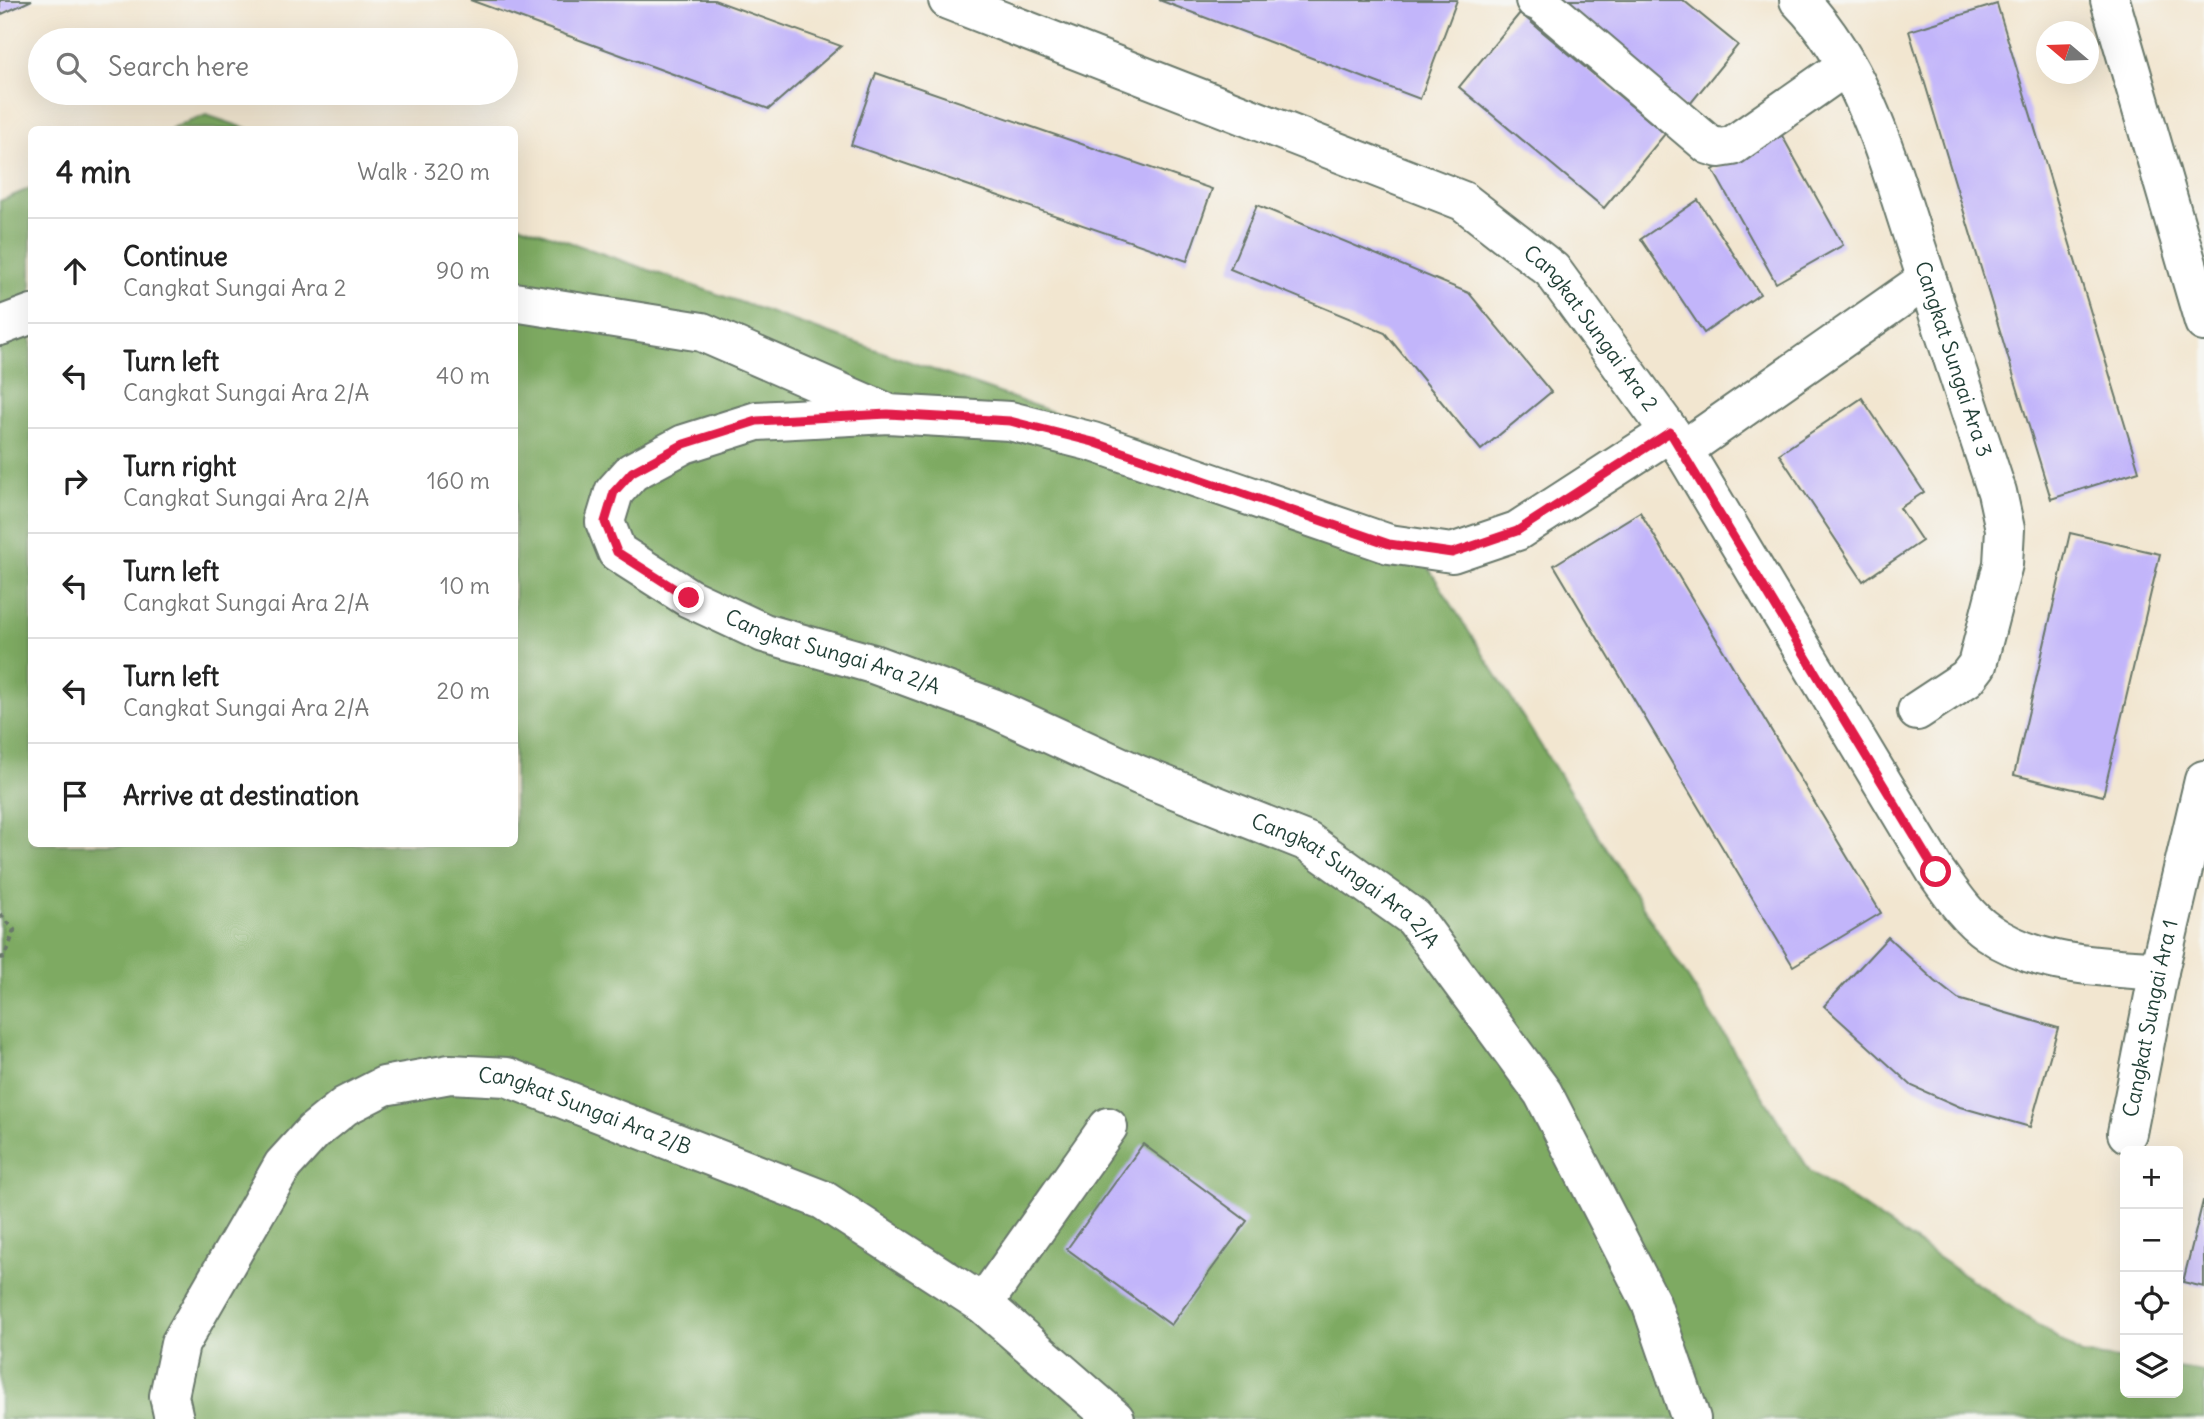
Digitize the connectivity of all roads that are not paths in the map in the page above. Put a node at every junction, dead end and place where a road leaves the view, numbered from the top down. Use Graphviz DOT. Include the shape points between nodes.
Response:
graph roads {
  1 [pos="948,0"];
  2 [pos="1535,0"];
  3 [pos="1799,0"];
  4 [pos="2110,0"];
  5 [pos="1846,66"];
  6 [pos="1927,279"];
  7 [pos="518,303"];
  8 [pos="28,316"];
  9 [pos="2204,323"];
  10 [pos="0,326"];
  11 [pos="888,414"];
  12 [pos="1677,441"];
  13 [pos="1917,710"];
  14 [pos="2204,780"];
  15 [pos="2159,971"];
  16 [pos="1108,1127"];
  17 [pos="2127,1133"];
  18 [pos="983,1304"];
  19 [pos="174,1419"];
  20 [pos="1115,1419"];
  21 [pos="1691,1419"];
  1 -- 12 [label="street, Cangkat Sungai Ara 2" via="1463,201 1552,270"];
  2 -- 5 [label="street" via="1709,145 1719,148 1732,146"];
  3 -- 5 [label="street, Cangkat Sungai Ara 3" via="1815,16"];
  4 -- 9 [label="street"];
  5 -- 6 [label="street, Cangkat Sungai Ara 3" via="1876,124"];
  6 -- 12 [label="street, Cangkat Sungai Ara 2/A"];
  6 -- 13 [label="street, Cangkat Sungai Ara 3" via="2005,529 2003,564 1977,665 1968,678"];
  7 -- 11 [label="street" via="702,331"];
  8 -- 10 [label="street"];
  11 -- 12 [label="street, Cangkat Sungai Ara 2/A" via="1010,421 1093,442 1389,544 1452,553 1517,531"];
  11 -- 21 [label="street, Cangkat Sungai Ara 2/A" via="757,421 684,444 632,472 614,492 605,522 617,552 689,598 764,634 873,664 993,708 1139,775 1308,842 1414,918 1543,1093 1651,1303"];
  12 -- 15 [label="street, Cangkat Sungai Ara 2" via="1962,908 1987,932 2015,948 2055,961"];
  14 -- 15 [label="street, Cangkat Sungai Ara 1"];
  15 -- 17 [label="street, Cangkat Sungai Ara 1"];
  16 -- 18 [label="street"];
  18 -- 19 [label="street, Cangkat Sungai Ara 2/B" via="823,1200 507,1077 450,1074 384,1086 345,1106 283,1165 180,1345 169,1396"];
  18 -- 20 [label="street, Cangkat Sungai Ara 2/B"];
}
